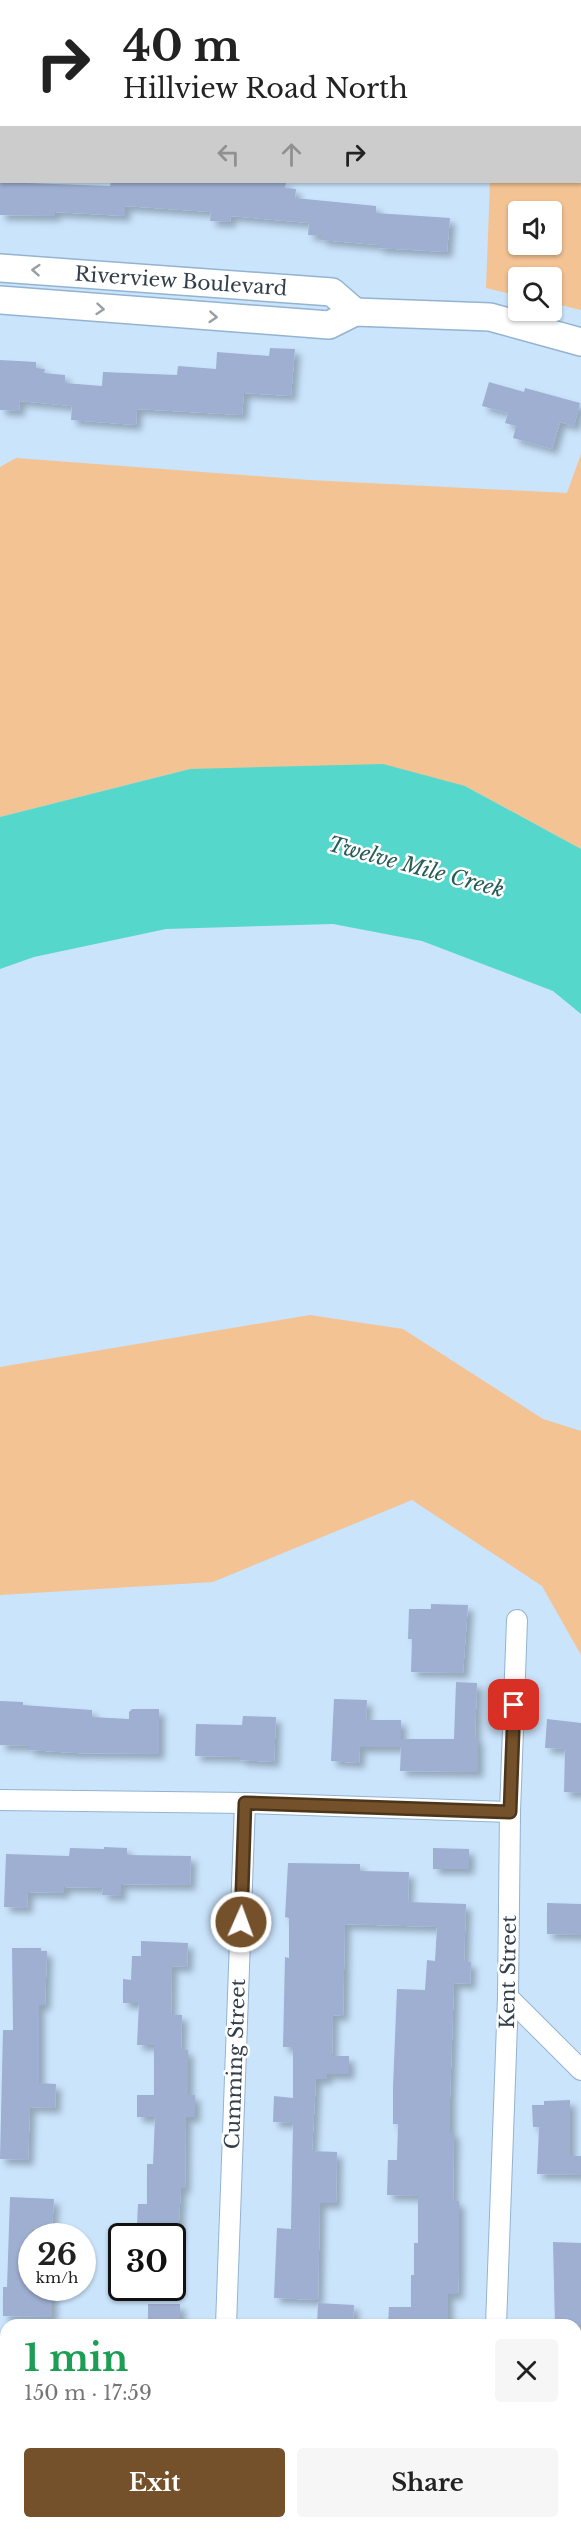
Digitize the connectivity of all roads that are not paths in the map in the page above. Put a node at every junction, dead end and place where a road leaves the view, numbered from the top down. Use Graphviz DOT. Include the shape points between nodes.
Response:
graph roads {
  1 [pos="0,268"];
  2 [pos="157,279"];
  3 [pos="0,300"];
  4 [pos="355,312"];
  5 [pos="154,313"];
  6 [pos="581,342"];
  7 [pos="517,1620"];
  8 [pos="0,1800"];
  9 [pos="245,1803"];
  10 [pos="510,1812"];
  11 [pos="508,1997"];
  12 [pos="581,2070"];
  13 [pos="226,2319"];
  14 [pos="496,2319"];
  2 -- 1 [label="street, Riverview Boulevard, one-way"];
  2 -- 4 [label="street, Riverview Boulevard" via="332,292"];
  2 -- 5 [label="street"];
  3 -- 5 [label="street, Riverview Boulevard, one-way"];
  5 -- 4 [label="street, Riverview Boulevard, one-way" via="329,325"];
  4 -- 6 [label="street, Riverview Boulevard" via="490,317"];
  7 -- 10 [label="street, Kent Street"];
  8 -- 9 [label="street"];
  9 -- 10 [label="street"];
  9 -- 13 [label="street, Cumming Street"];
  10 -- 11 [label="street, Kent Street"];
  11 -- 12 [label="street"];
  11 -- 14 [label="street, Kent Street"];
}
